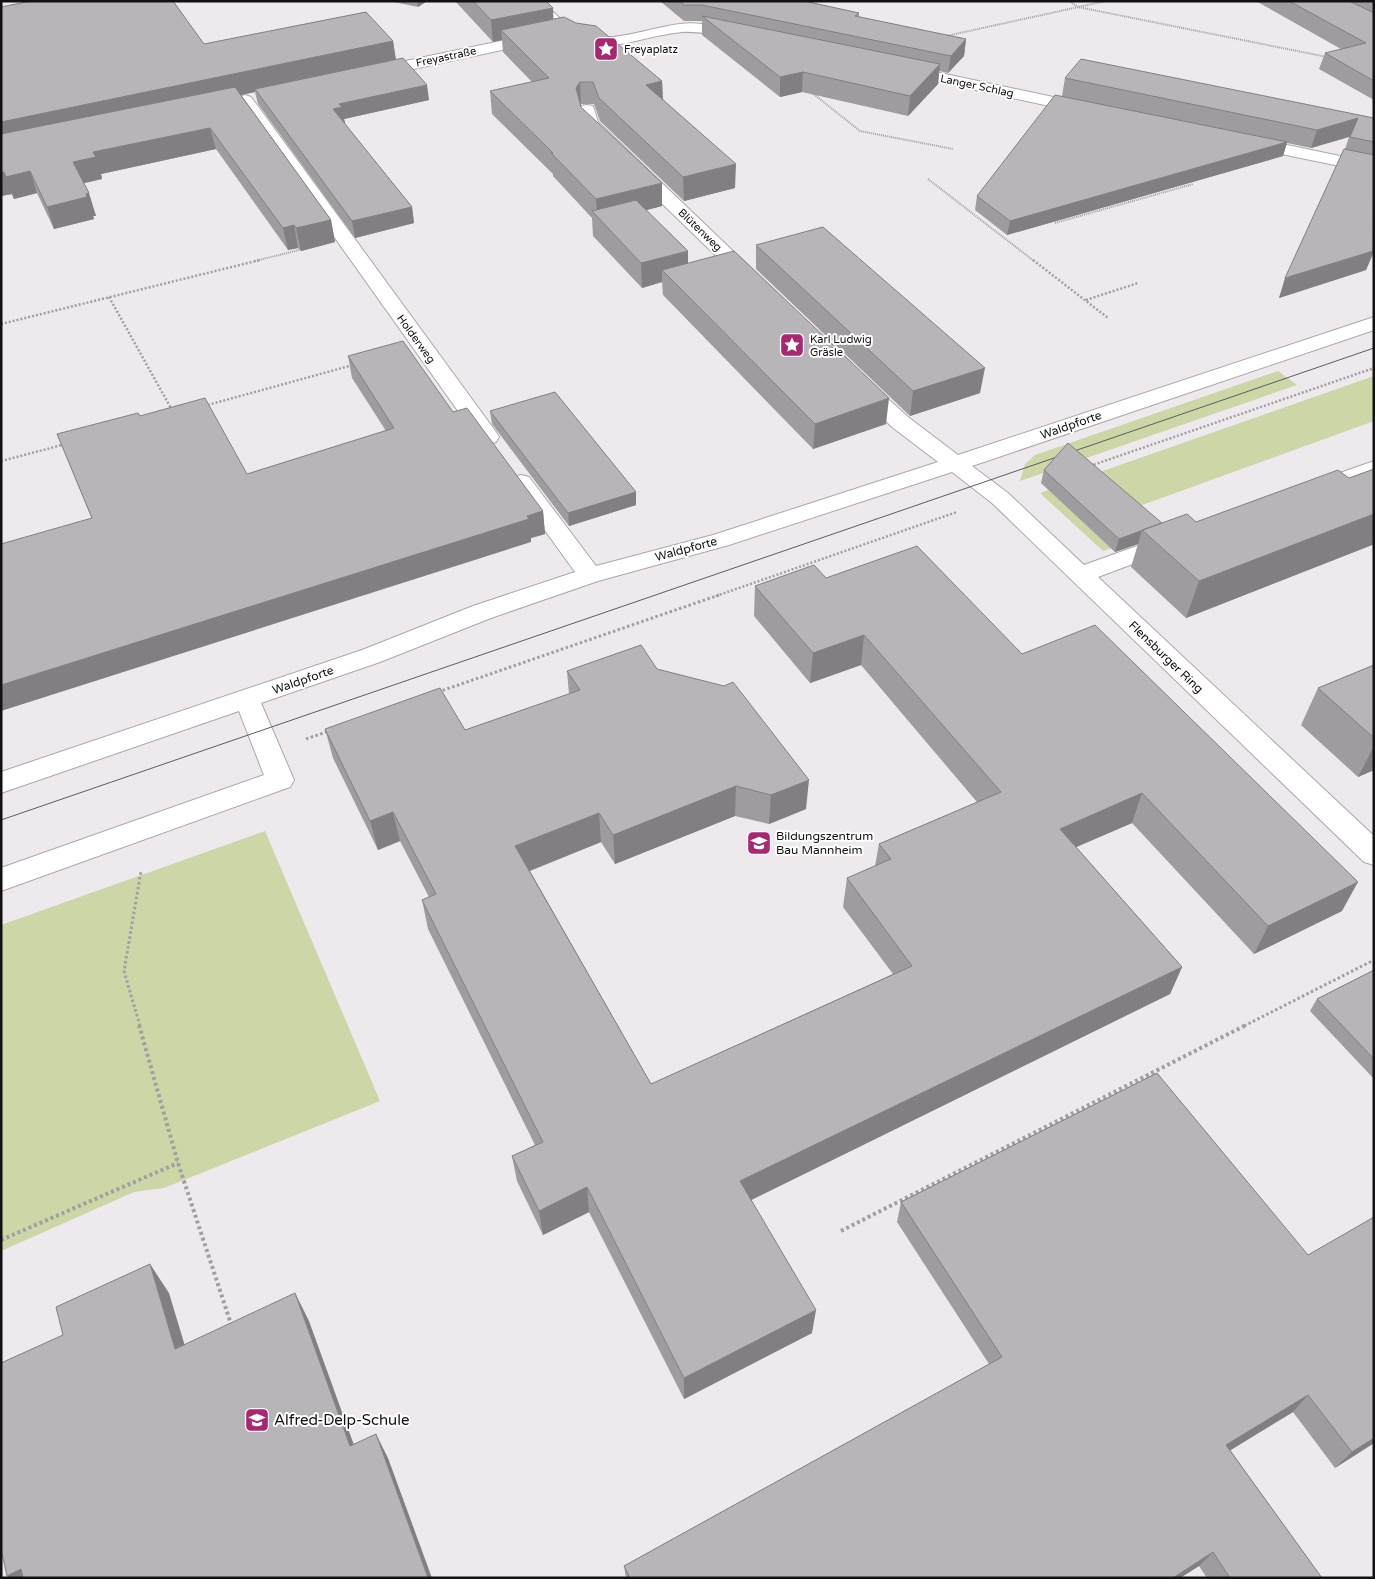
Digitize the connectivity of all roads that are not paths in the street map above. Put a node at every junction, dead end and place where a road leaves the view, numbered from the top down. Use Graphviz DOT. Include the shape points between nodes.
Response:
graph roads {
  1 [pos="533,1"];
  2 [pos="568,32"];
  3 [pos="754,40"];
  4 [pos="885,66"];
  5 [pos="357,76"];
  6 [pos="264,96"];
  7 [pos="245,100"];
  8 [pos="226,104"];
  9 [pos="587,110"];
  10 [pos="1105,112"];
  11 [pos="1228,138"];
  12 [pos="1373,166"];
  13 [pos="763,290"];
  14 [pos="1374,323"];
  15 [pos="849,374"];
  16 [pos="956,464"];
  17 [pos="1374,468"];
  18 [pos="1292,498"];
  19 [pos="1192,534"];
  20 [pos="1082,574"];
  21 [pos="590,576"];
  22 [pos="247,700"];
  23 [pos="1,783"];
  24 [pos="1371,847"];
  25 [pos="1,880"];
  1 -- 2 [label="street"];
  2 -- 3 [label="street" via="590,41 608,41 682,28 701,28"];
  2 -- 5 [label="street, Freyastraße"];
  4 -- 10 [label="street, Langer Schlag"];
  6 -- 7 [label="street"];
  7 -- 8 [label="street"];
  7 -- 21 [label="street, Holderweg"];
  9 -- 13 [label="street, Blütenweg" via="590,124"];
  11 -- 12 [label="street"];
  14 -- 16 [label="street, Waldpforte"];
  15 -- 16 [label="street" via="900,422"];
  16 -- 20 [label="street, Flensburger Ring" via="1000,498"];
  16 -- 21 [label="street, Waldpforte" via="721,540"];
  17 -- 18 [label="street"];
  19 -- 20 [label="street"];
  20 -- 24 [label="street, Flensburger Ring"];
  21 -- 22 [label="street, Waldpforte" via="482,612"];
  22 -- 23 [label="street, Waldpforte"];
  22 -- 25 [label="street" via="280,780"];
}
